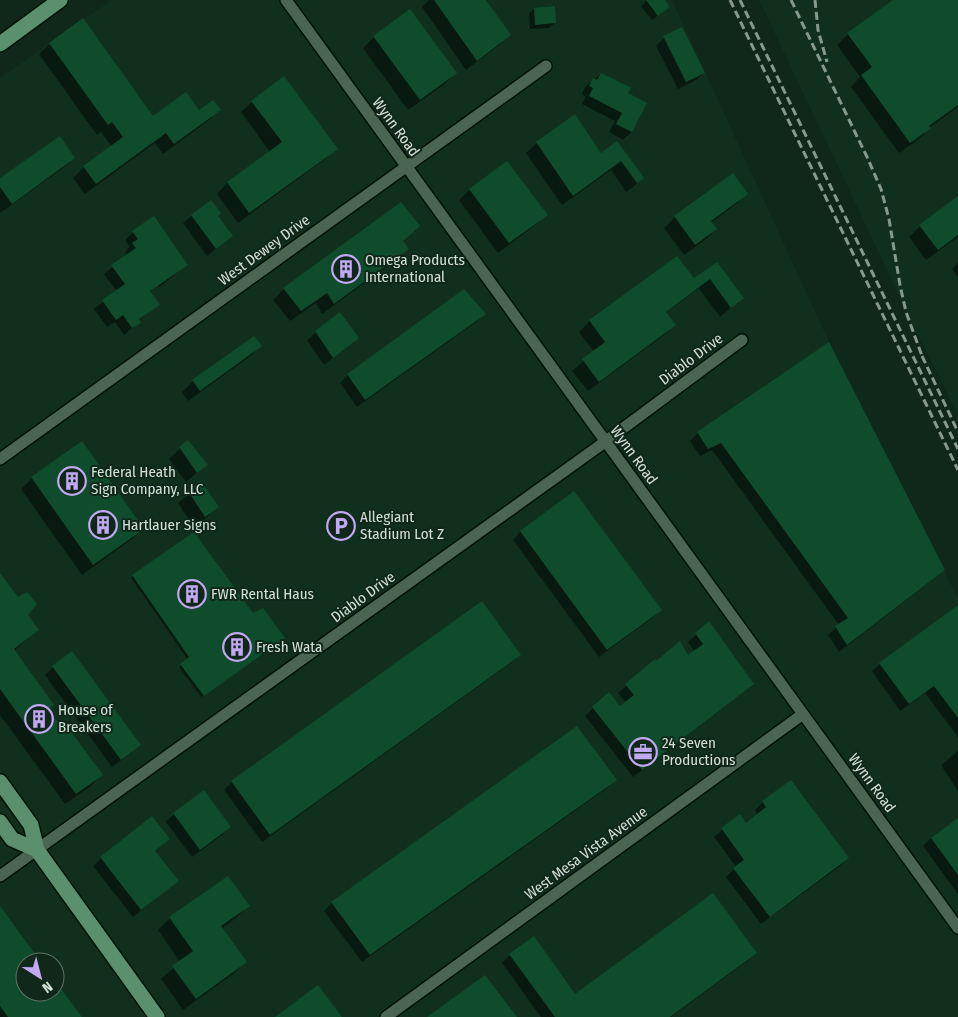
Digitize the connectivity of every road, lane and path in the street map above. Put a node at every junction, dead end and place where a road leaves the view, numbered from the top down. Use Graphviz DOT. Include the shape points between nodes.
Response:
graph roads {
  1 [pos="60,0"];
  2 [pos="286,0"];
  3 [pos="0,44"];
  4 [pos="546,66"];
  5 [pos="406,166"];
  6 [pos="742,340"];
  7 [pos="606,441"];
  8 [pos="0,459"];
  9 [pos="803,714"];
  10 [pos="0,782"];
  11 [pos="0,822"];
  12 [pos="37,850"];
  13 [pos="0,876"];
  14 [pos="958,928"];
  15 [pos="157,1017"];
  16 [pos="386,1017"];
  1 -- 3 [label="main road"];
  2 -- 5 [label="street, Wynn Road"];
  4 -- 5 [label="street, West Dewey Drive"];
  5 -- 7 [label="street, Wynn Road"];
  5 -- 8 [label="street, West Dewey Drive"];
  6 -- 7 [label="street, Diablo Drive"];
  7 -- 9 [label="street, Wynn Road"];
  7 -- 12 [label="street, Diablo Drive"];
  9 -- 14 [label="street, Wynn Road"];
  9 -- 16 [label="street, West Mesa Vista Avenue"];
  10 -- 12 [label="main road" via="31,825"];
  11 -- 12 [label="main road" via="12,838"];
  12 -- 13 [label="street, Diablo Drive"];
  12 -- 15 [label="main road"];
}
